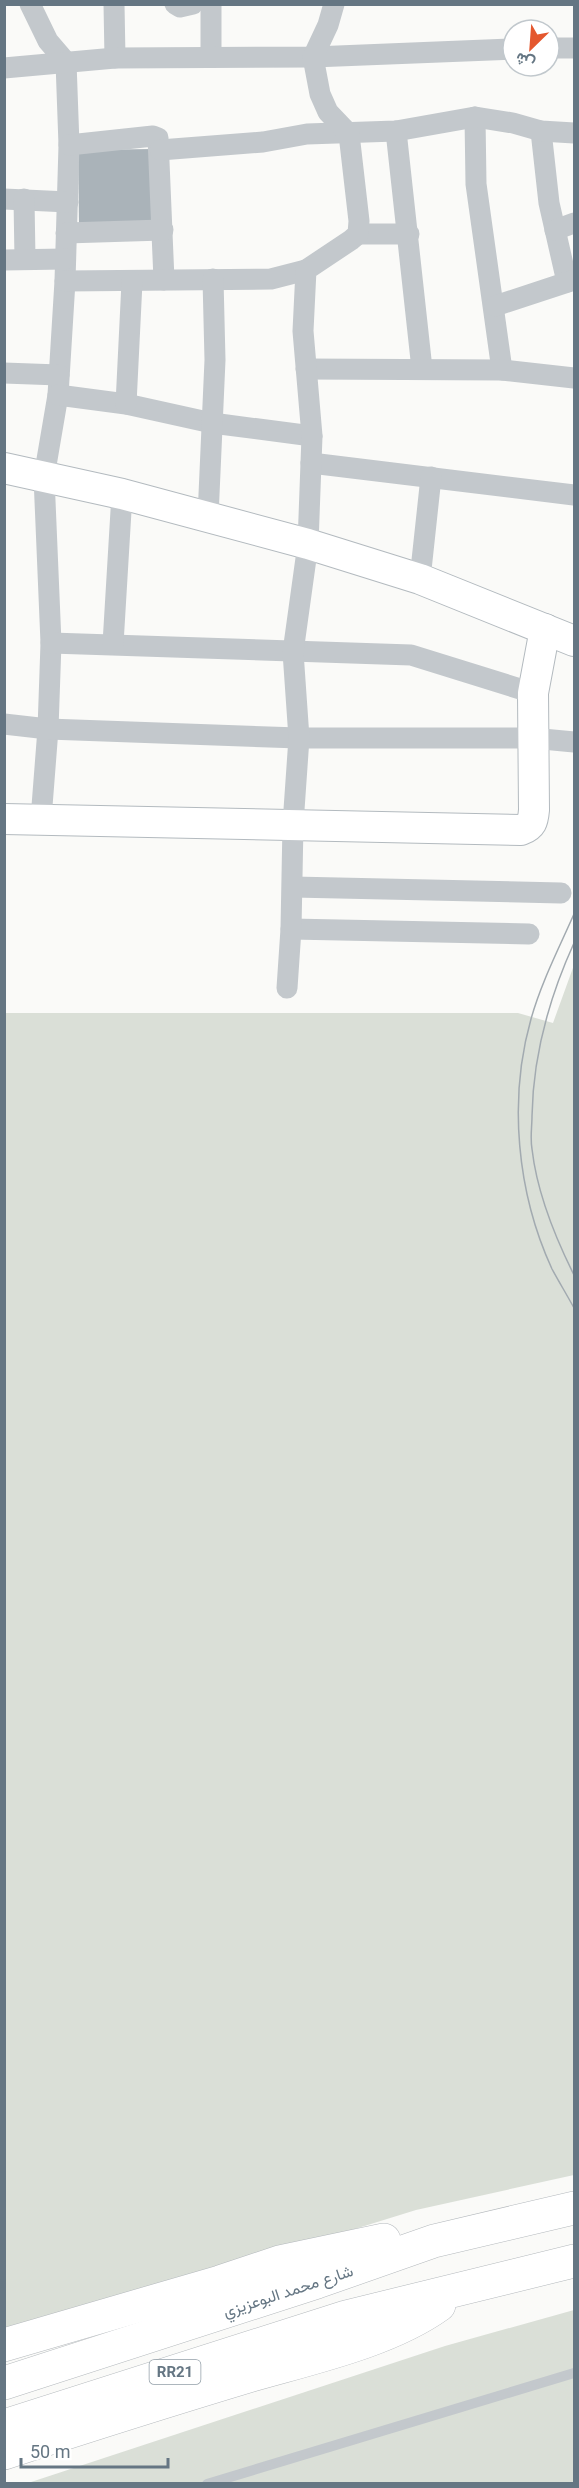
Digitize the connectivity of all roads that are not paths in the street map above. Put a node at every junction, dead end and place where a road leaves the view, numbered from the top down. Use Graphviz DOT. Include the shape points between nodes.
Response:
graph roads {
  1 [pos="30,4"];
  2 [pos="114,4"];
  3 [pos="176,4"];
  4 [pos="193,4"];
  5 [pos="211,4"];
  6 [pos="334,4"];
  7 [pos="501,49"];
  8 [pos="211,57"];
  9 [pos="313,57"];
  10 [pos="115,58"];
  11 [pos="66,62"];
  12 [pos="4,68"];
  13 [pos="475,117"];
  14 [pos="396,131"];
  15 [pos="541,131"];
  16 [pos="574,133"];
  17 [pos="349,134"];
  18 [pos="69,145"];
  19 [pos="160,150"];
  20 [pos="14,199"];
  21 [pos="68,202"];
  22 [pos="565,227"];
  23 [pos="163,230"];
  24 [pos="66,233"];
  25 [pos="358,234"];
  26 [pos="409,234"];
  27 [pos="15,259"];
  28 [pos="65,259"];
  29 [pos="306,270"];
  30 [pos="213,279"];
  31 [pos="164,280"];
  32 [pos="65,281"];
  33 [pos="571,281"];
  34 [pos="132,282"];
  35 [pos="495,306"];
  36 [pos="306,369"];
  37 [pos="422,369"];
  38 [pos="502,370"];
  39 [pos="4,373"];
  40 [pos="574,378"];
  41 [pos="59,385"];
  42 [pos="126,404"];
  43 [pos="212,423"];
  44 [pos="312,436"];
  45 [pos="311,464"];
  46 [pos="4,468"];
  47 [pos="44,477"];
  48 [pos="431,477"];
  49 [pos="122,494"];
  50 [pos="574,495"];
  51 [pos="208,517"];
  52 [pos="308,544"];
  53 [pos="420,579"];
  54 [pos="545,629"];
  55 [pos="574,641"];
  56 [pos="51,643"];
  57 [pos="113,644"];
  58 [pos="293,652"];
  59 [pos="533,693"];
  60 [pos="4,724"];
  61 [pos="48,729"];
  62 [pos="299,738"];
  63 [pos="532,738"];
  64 [pos="574,742"];
  65 [pos="4,819"];
  66 [pos="41,819"];
  67 [pos="293,824"];
  68 [pos="292,887"];
  69 [pos="561,893"];
  70 [pos="291,929"];
  71 [pos="529,934"];
  72 [pos="287,988"];
  73 [pos="574,2208"];
  74 [pos="434,2241"];
  75 [pos="574,2260"];
  76 [pos="460,2290"];
  77 [pos="4,2345"];
  78 [pos="574,2373"];
  79 [pos="4,2383"];
  80 [pos="4,2426"];
  81 [pos="4,2453"];
  82 [pos="207,2484"];
  1 -- 11 [label="street" via="48,40"];
  2 -- 10 [label="street"];
  3 -- 4 [label="street"];
  5 -- 8 [label="street"];
  6 -- 9 [label="street"];
  7 -- 9 [label="street"];
  8 -- 9 [label="street"];
  8 -- 10 [label="street"];
  9 -- 17 [label="street" via="328,112"];
  10 -- 11 [label="street"];
  11 -- 12 [label="street"];
  11 -- 18 [label="street"];
  13 -- 14 [label="street"];
  13 -- 15 [label="street"];
  13 -- 35 [label="street" via="476,184"];
  14 -- 17 [label="street"];
  14 -- 26 [label="street"];
  15 -- 16 [label="street"];
  15 -- 22 [label="street" via="549,203"];
  17 -- 19 [label="street" via="307,134 263,142"];
  17 -- 25 [label="street"];
  18 -- 19 [label="street" via="153,136 158,138"];
  18 -- 21 [label="street"];
  19 -- 23 [label="street"];
  20 -- 21 [label="street"];
  20 -- 27 [label="street"];
  21 -- 24 [label="street"];
  22 -- 33 [label="street"];
  23 -- 24 [label="street"];
  23 -- 31 [label="street"];
  24 -- 28 [label="street"];
  25 -- 26 [label="street"];
  25 -- 29 [label="street"];
  26 -- 37 [label="street"];
  27 -- 28 [label="street"];
  28 -- 32 [label="street"];
  29 -- 30 [label="street" via="271,279"];
  29 -- 36 [label="street"];
  30 -- 31 [label="street"];
  30 -- 43 [label="street"];
  31 -- 34 [label="street"];
  32 -- 34 [label="street"];
  32 -- 41 [label="street"];
  33 -- 35 [label="street"];
  34 -- 42 [label="street"];
  35 -- 38 [label="street"];
  36 -- 37 [label="street"];
  36 -- 44 [label="street"];
  37 -- 38 [label="street"];
  38 -- 40 [label="street"];
  39 -- 41 [label="street"];
  41 -- 42 [label="street"];
  41 -- 47 [label="street"];
  42 -- 43 [label="street"];
  43 -- 44 [label="street"];
  43 -- 51 [label="street"];
  44 -- 45 [label="street"];
  45 -- 48 [label="street"];
  45 -- 52 [label="street"];
  46 -- 47 [label="street"];
  47 -- 49 [label="street"];
  47 -- 56 [label="street"];
  48 -- 50 [label="street"];
  48 -- 53 [label="street"];
  49 -- 51 [label="street"];
  49 -- 57 [label="street"];
  51 -- 52 [label="street"];
  52 -- 53 [label="street"];
  52 -- 58 [label="street"];
  53 -- 54 [label="street"];
  54 -- 55 [label="street"];
  54 -- 59 [label="street"];
  56 -- 57 [label="street"];
  56 -- 61 [label="street"];
  57 -- 58 [label="street"];
  58 -- 59 [label="street" via="411,655"];
  58 -- 62 [label="street"];
  59 -- 63 [label="street"];
  60 -- 61 [label="street"];
  61 -- 62 [label="street"];
  61 -- 66 [label="street"];
  62 -- 63 [label="street"];
  62 -- 67 [label="street"];
  63 -- 64 [label="street"];
  63 -- 67 [label="street" via="533,821 521,830"];
  65 -- 66 [label="street"];
  66 -- 67 [label="street"];
  67 -- 68 [label="street"];
  68 -- 69 [label="street"];
  68 -- 70 [label="street"];
  70 -- 71 [label="street"];
  70 -- 72 [label="street"];
  73 -- 74 [label="highway, شارع محمد البوعزيزي / RR21"];
  74 -- 77 [label="highway" via="389,2239 280,2262"];
  74 -- 79 [label="highway, شارع محمد البوعزيزي / RR21"];
  75 -- 76 [label="highway, RR21"];
  76 -- 80 [label="highway, RR21" via="346,2317"];
  76 -- 81 [label="highway" via="401,2328"];
  78 -- 82 [label="lane"];
}
